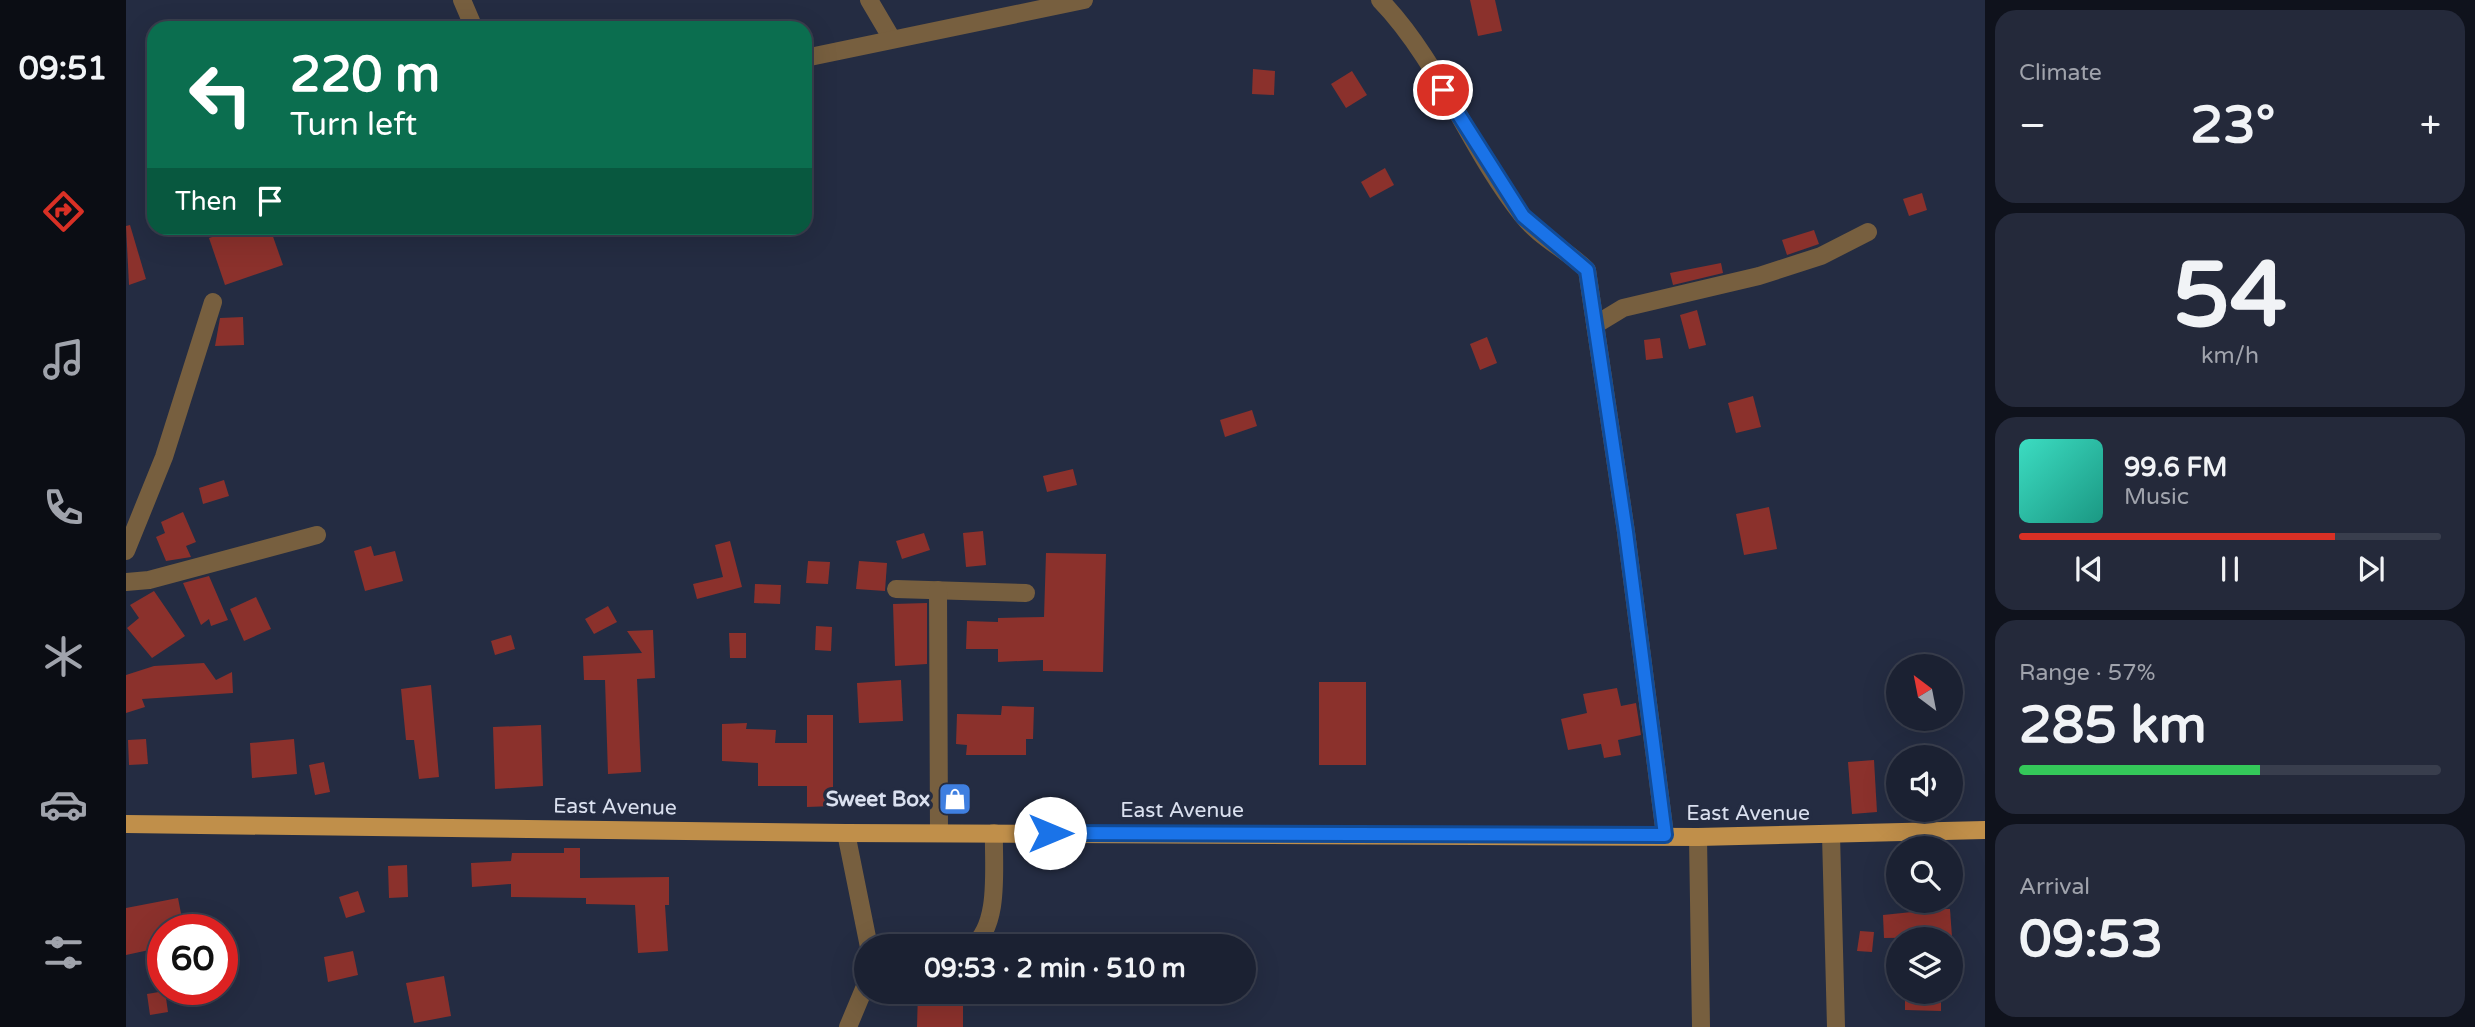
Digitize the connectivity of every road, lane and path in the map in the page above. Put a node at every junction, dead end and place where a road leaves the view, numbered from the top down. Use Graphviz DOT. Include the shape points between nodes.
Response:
graph roads {
  1 [pos="462,0"];
  2 [pos="869,0"];
  3 [pos="1084,0"];
  4 [pos="1380,0"];
  5 [pos="471,21"];
  6 [pos="892,39"];
  7 [pos="812,56"];
  8 [pos="1868,232"];
  9 [pos="213,302"];
  10 [pos="1595,325"];
  11 [pos="317,535"];
  12 [pos="126,551"];
  13 [pos="126,582"];
  14 [pos="896,589"];
  15 [pos="938,590"];
  16 [pos="1026,593"];
  17 [pos="126,824"];
  18 [pos="1985,830"];
  19 [pos="846,833"];
  20 [pos="939,833"];
  21 [pos="994,833"];
  22 [pos="1665,835"];
  23 [pos="1831,835"];
  24 [pos="1698,837"];
  25 [pos="866,934"];
  26 [pos="982,934"];
  27 [pos="858,1004"];
  28 [pos="848,1027"];
  29 [pos="1701,1027"];
  30 [pos="1836,1027"];
  1 -- 5 [label="street"];
  2 -- 6 [label="street"];
  3 -- 6 [label="street"];
  4 -- 10 [label="street" via="1406,27 1523,216 1587,270"];
  6 -- 7 [label="street"];
  8 -- 10 [label="street" via="1821,256 1759,276 1623,308"];
  9 -- 12 [label="street" via="164,457"];
  10 -- 22 [label="street"];
  11 -- 13 [label="street" via="149,580"];
  14 -- 15 [label="street"];
  15 -- 16 [label="street"];
  15 -- 20 [label="street"];
  17 -- 19 [label="main road, East Avenue"];
  18 -- 23 [label="main road, East Avenue"];
  19 -- 20 [label="main road, East Avenue"];
  19 -- 25 [label="street"];
  20 -- 21 [label="main road, East Avenue"];
  21 -- 22 [label="main road, East Avenue"];
  21 -- 26 [label="street" via="991,911"];
  22 -- 24 [label="main road, East Avenue"];
  23 -- 24 [label="main road, East Avenue"];
  23 -- 30 [label="street"];
  24 -- 29 [label="street"];
  27 -- 28 [label="street"];
}
